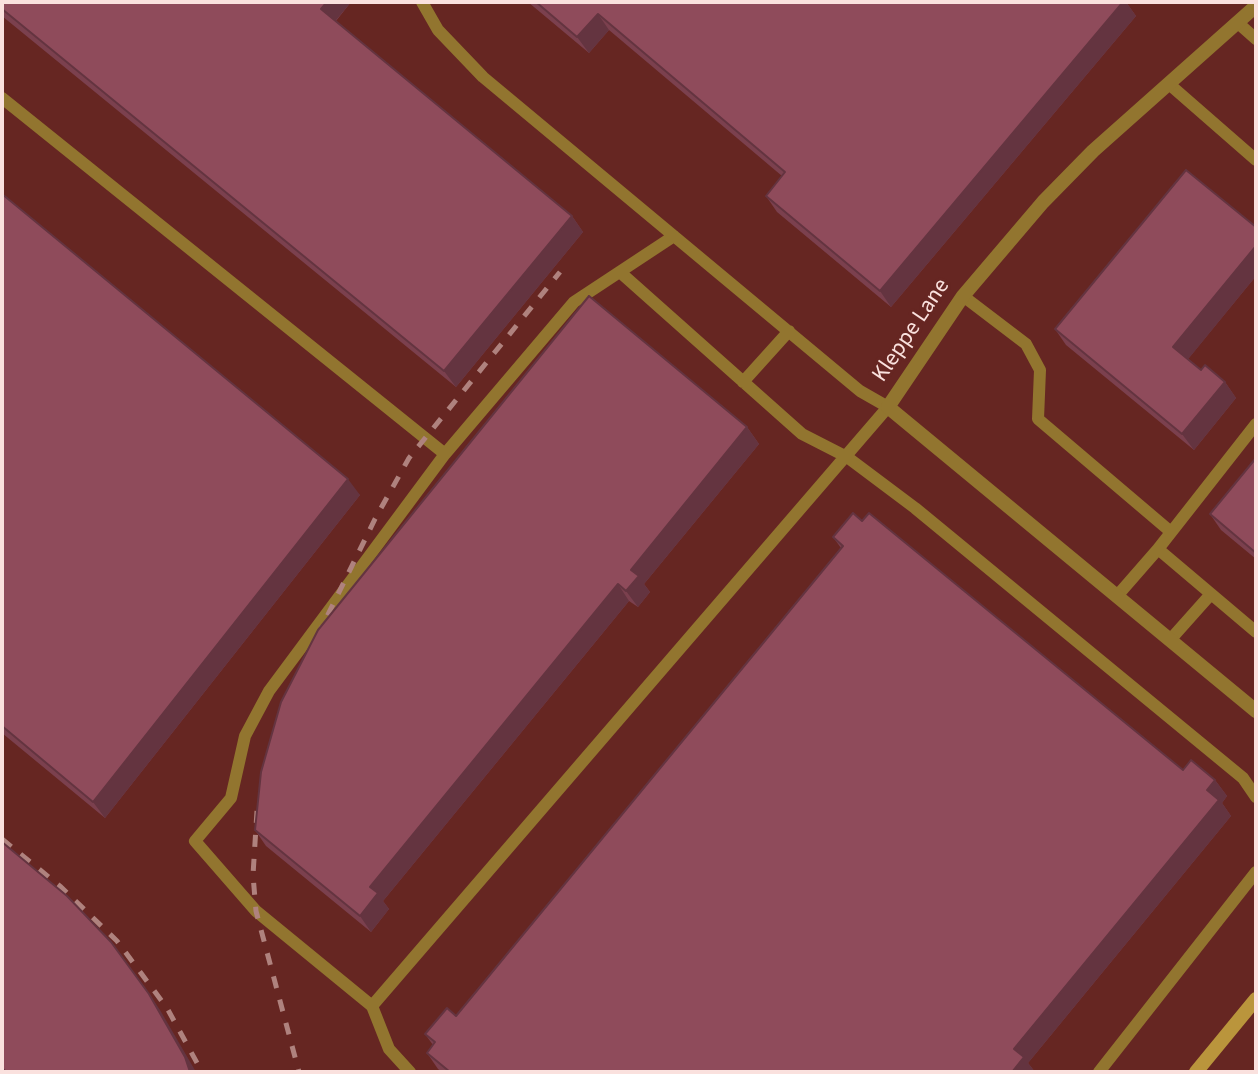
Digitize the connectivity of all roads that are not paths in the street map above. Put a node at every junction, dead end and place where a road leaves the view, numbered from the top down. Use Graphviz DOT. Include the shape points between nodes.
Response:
graph roads {
  1 [pos="422,2"];
  2 [pos="1256,6"];
  3 [pos="1238,23"];
  4 [pos="1256,39"];
  5 [pos="1169,84"];
  6 [pos="2,97"];
  7 [pos="1256,160"];
  8 [pos="674,236"];
  9 [pos="621,273"];
  10 [pos="962,296"];
  11 [pos="789,331"];
  12 [pos="743,382"];
  13 [pos="888,407"];
  14 [pos="1256,424"];
  15 [pos="445,454"];
  16 [pos="847,457"];
  17 [pos="1171,532"];
  18 [pos="1158,549"];
  19 [pos="1211,594"];
  20 [pos="1117,596"];
  21 [pos="1256,632"];
  22 [pos="1170,640"];
  23 [pos="1256,711"];
  24 [pos="1256,797"];
  25 [pos="1256,872"];
  26 [pos="1256,999"];
  27 [pos="372,1006"];
  28 [pos="410,1072"];
  29 [pos="1099,1072"];
  30 [pos="1196,1072"];
  1 -- 8 [label="lane" via="438,30 483,77"];
  2 -- 3 [label="street, Kleppe Lane"];
  3 -- 4 [label="lane"];
  3 -- 5 [label="street, Kleppe Lane"];
  5 -- 7 [label="lane"];
  5 -- 10 [label="street, Kleppe Lane" via="1042,202"];
  6 -- 15 [label="lane"];
  8 -- 9 [label="lane"];
  8 -- 11 [label="lane"];
  9 -- 12 [label="lane"];
  9 -- 15 [label="lane" via="574,302"];
  10 -- 13 [label="street, Kleppe Lane"];
  10 -- 17 [label="lane" via="1026,344 1040,370 1038,419"];
  11 -- 12 [label="lane"];
  11 -- 13 [label="lane" via="860,391"];
  12 -- 16 [label="lane" via="802,434"];
  13 -- 16 [label="lane"];
  13 -- 20 [label="street, Kleppe Lane"];
  14 -- 17 [label="lane"];
  15 -- 27 [label="lane" via="269,691 245,736 231,798 195,841 256,911"];
  16 -- 24 [label="lane" via="1183,727 1243,778"];
  16 -- 27 [label="lane"];
  17 -- 18 [label="lane"];
  18 -- 19 [label="lane"];
  18 -- 20 [label="lane"];
  19 -- 21 [label="lane"];
  19 -- 22 [label="lane"];
  20 -- 22 [label="street, Kleppe Lane"];
  22 -- 23 [label="street, Kleppe Lane"];
  25 -- 29 [label="lane"];
  26 -- 30 [label="main road"];
  27 -- 28 [label="lane" via="389,1049"];
}
